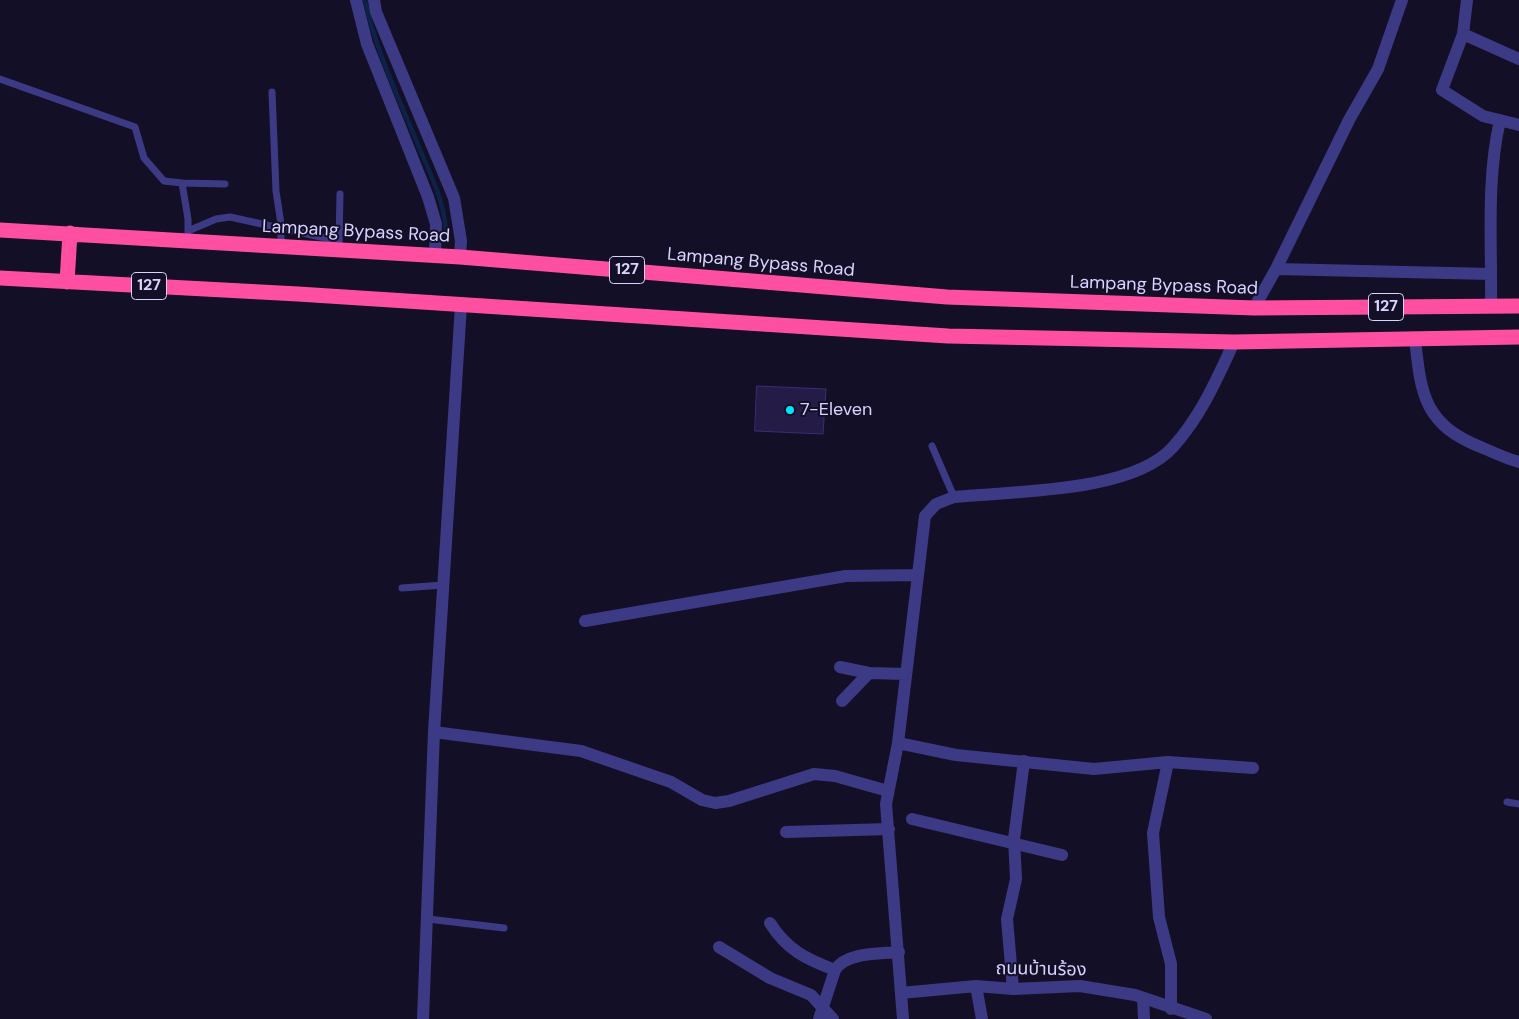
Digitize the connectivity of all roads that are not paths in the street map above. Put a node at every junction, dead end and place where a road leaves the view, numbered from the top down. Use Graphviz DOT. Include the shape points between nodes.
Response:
graph roads {
  1 [pos="1402,0"];
  2 [pos="1467,0"];
  3 [pos="357,6"];
  4 [pos="374,6"];
  5 [pos="1463,34"];
  6 [pos="1519,59"];
  7 [pos="0,79"];
  8 [pos="272,92"];
  9 [pos="410,94"];
  10 [pos="390,102"];
  11 [pos="1500,120"];
  12 [pos="1519,125"];
  13 [pos="182,183"];
  14 [pos="225,184"];
  15 [pos="340,194"];
  16 [pos="281,228"];
  17 [pos="0,230"];
  18 [pos="70,233"];
  19 [pos="188,236"];
  20 [pos="339,245"];
  21 [pos="281,246"];
  22 [pos="435,255"];
  23 [pos="460,257"];
  24 [pos="1276,269"];
  25 [pos="1492,274"];
  26 [pos="0,278"];
  27 [pos="67,282"];
  28 [pos="461,304"];
  29 [pos="1519,306"];
  30 [pos="1491,307"];
  31 [pos="1254,308"];
  32 [pos="1519,337"];
  33 [pos="1416,339"];
  34 [pos="1234,342"];
  35 [pos="932,446"];
  36 [pos="1519,462"];
  37 [pos="954,497"];
  38 [pos="917,576"];
  39 [pos="437,585"];
  40 [pos="402,588"];
  41 [pos="585,620"];
  42 [pos="840,667"];
  43 [pos="869,672"];
  44 [pos="906,674"];
  45 [pos="842,701"];
  46 [pos="434,732"];
  47 [pos="898,744"];
  48 [pos="1024,761"];
  49 [pos="1168,762"];
  50 [pos="1253,768"];
  51 [pos="888,791"];
  52 [pos="1507,802"];
  53 [pos="1519,804"];
  54 [pos="912,819"];
  55 [pos="889,829"];
  56 [pos="786,832"];
  57 [pos="1015,845"];
  58 [pos="1062,855"];
  59 [pos="428,919"];
  60 [pos="770,923"];
  61 [pos="504,928"];
  62 [pos="719,947"];
  63 [pos="899,952"];
  64 [pos="835,970"];
  65 [pos="976,986"];
  66 [pos="1013,990"];
  67 [pos="901,993"];
  68 [pos="1143,998"];
  69 [pos="1171,1009"];
  70 [pos="821,1013"];
  71 [pos="423,1019"];
  72 [pos="833,1019"];
  73 [pos="903,1019"];
  74 [pos="982,1019"];
  75 [pos="1144,1019"];
  76 [pos="1206,1019"];
  1 -- 24 [label="street" via="1378,69 1349,120"];
  2 -- 5 [label="street"];
  3 -- 4 [label="street"];
  3 -- 10 [label="street" via="367,44"];
  4 -- 9 [label="street"];
  5 -- 6 [label="street"];
  5 -- 11 [label="street" via="1442,90 1484,116"];
  7 -- 13 [label="lane" via="135,127 144,158 164,181"];
  8 -- 16 [label="lane"];
  9 -- 10 [label="street"];
  9 -- 23 [label="street" via="454,198 461,241"];
  10 -- 22 [label="street" via="436,224"];
  11 -- 12 [label="street"];
  11 -- 25 [label="street" via="1493,148 1489,245"];
  13 -- 14 [label="lane"];
  13 -- 19 [label="lane"];
  15 -- 20 [label="lane"];
  16 -- 19 [label="lane" via="230,217 216,219"];
  16 -- 20 [label="lane"];
  16 -- 21 [label="lane"];
  17 -- 18 [label="highway, Lampang Bypass Road / 127"];
  18 -- 19 [label="highway, Lampang Bypass Road / 127"];
  18 -- 27 [label="highway"];
  19 -- 21 [label="highway, Lampang Bypass Road / 127"];
  20 -- 21 [label="highway, Lampang Bypass Road / 127"];
  20 -- 22 [label="highway, Lampang Bypass Road / 127"];
  22 -- 23 [label="highway, Lampang Bypass Road / 127"];
  23 -- 31 [label="highway, Lampang Bypass Road / 127" via="947,297"];
  24 -- 25 [label="street"];
  24 -- 31 [label="street"];
  25 -- 30 [label="street"];
  26 -- 27 [label="highway, 127"];
  27 -- 28 [label="highway, 127"];
  28 -- 34 [label="highway, 127" via="948,336"];
  28 -- 39 [label="street"];
  29 -- 30 [label="highway, Lampang Bypass Road / 127"];
  30 -- 31 [label="highway, Lampang Bypass Road / 127"];
  32 -- 33 [label="highway, 127"];
  33 -- 34 [label="highway, 127"];
  33 -- 36 [label="street" via="1420,379 1430,410 1443,426 1460,439"];
  34 -- 37 [label="street" via="1204,407 1172,448 1139,472 1100,483"];
  35 -- 37 [label="lane"];
  37 -- 38 [label="street" via="936,504 925,516"];
  38 -- 41 [label="street" via="846,576"];
  38 -- 44 [label="street"];
  39 -- 40 [label="lane"];
  39 -- 46 [label="street"];
  42 -- 43 [label="street"];
  43 -- 44 [label="street"];
  43 -- 45 [label="street"];
  44 -- 47 [label="street"];
  46 -- 51 [label="street" via="581,751 671,782 702,800 715,803 814,774 835,776"];
  46 -- 59 [label="street"];
  47 -- 48 [label="street" via="956,755"];
  47 -- 51 [label="street"];
  48 -- 49 [label="street" via="1094,769"];
  48 -- 57 [label="street"];
  49 -- 50 [label="street"];
  49 -- 69 [label="street" via="1153,833 1158,917 1171,964"];
  51 -- 55 [label="street"];
  52 -- 53 [label="lane"];
  54 -- 57 [label="street"];
  55 -- 56 [label="street"];
  55 -- 63 [label="street"];
  57 -- 58 [label="street"];
  57 -- 66 [label="street" via="1016,879 1006,919"];
  59 -- 61 [label="lane"];
  59 -- 71 [label="street"];
  60 -- 64 [label="street" via="779,938 804,958"];
  62 -- 70 [label="street" via="770,978 811,995"];
  63 -- 64 [label="street" via="843,960"];
  63 -- 67 [label="street"];
  64 -- 70 [label="street"];
  65 -- 66 [label="street, ถนนบ้านร้อง"];
  65 -- 67 [label="street, ถนนบ้านร้อง"];
  65 -- 74 [label="street"];
  66 -- 68 [label="street, ถนนบ้านร้อง" via="1080,986"];
  67 -- 73 [label="street"];
  68 -- 69 [label="street, ถนนบ้านร้อง"];
  68 -- 75 [label="street"];
  69 -- 76 [label="street, ถนนบ้านร้อง"];
  70 -- 72 [label="street"];
}
